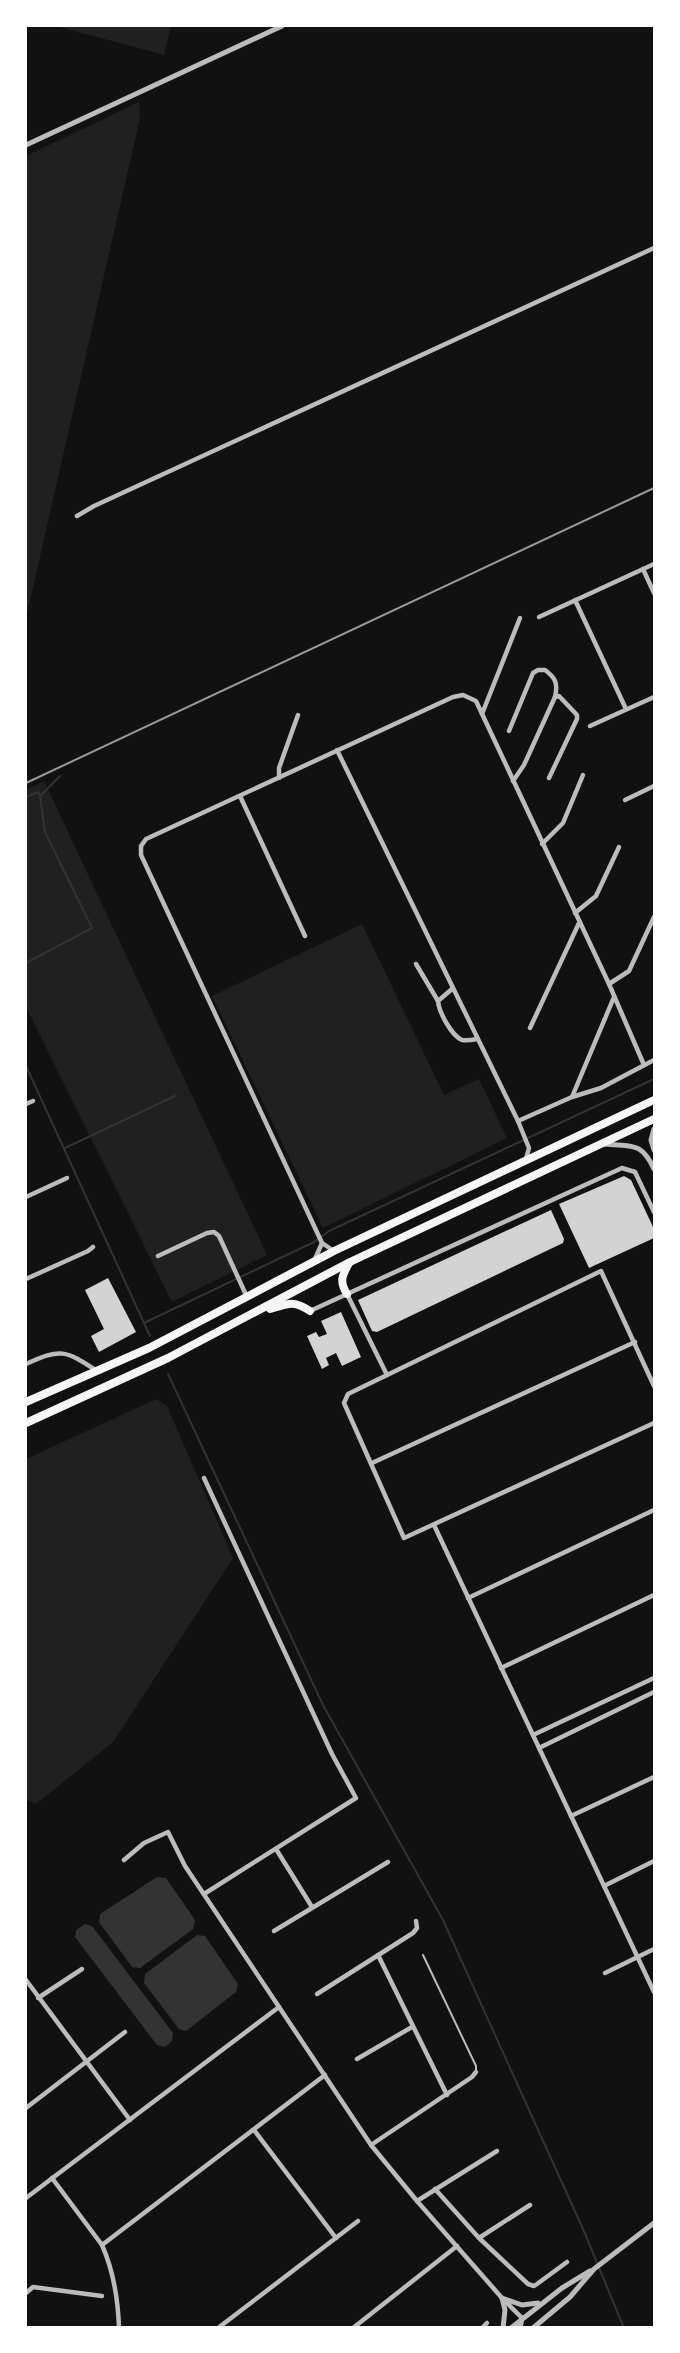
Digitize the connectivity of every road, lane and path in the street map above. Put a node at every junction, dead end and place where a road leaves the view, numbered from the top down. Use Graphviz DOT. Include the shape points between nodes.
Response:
graph roads {
  1 [pos="282,26"];
  2 [pos="26,145"];
  3 [pos="654,248"];
  4 [pos="77,516"];
  5 [pos="654,564"];
  6 [pos="643,569"];
  7 [pos="654,593"];
  8 [pos="575,600"];
  9 [pos="539,617"];
  10 [pos="520,618"];
  11 [pos="555,697"];
  12 [pos="654,697"];
  13 [pos="626,709"];
  14 [pos="482,714"];
  15 [pos="298,716"];
  16 [pos="590,726"];
  17 [pos="509,730"];
  18 [pos="337,750"];
  19 [pos="584,775"];
  20 [pos="279,778"];
  21 [pos="549,778"];
  22 [pos="513,781"];
  23 [pos="654,786"];
  24 [pos="240,796"];
  25 [pos="625,800"];
  26 [pos="542,844"];
  27 [pos="619,846"];
  28 [pos="575,913"];
  29 [pos="654,917"];
  30 [pos="579,923"];
  31 [pos="305,936"];
  32 [pos="416,964"];
  33 [pos="609,984"];
  34 [pos="452,988"];
  35 [pos="614,996"];
  36 [pos="438,1001"];
  37 [pos="530,1028"];
  38 [pos="477,1039"];
  39 [pos="654,1060"];
  40 [pos="644,1065"];
  41 [pos="573,1097"];
  42 [pos="654,1100"];
  43 [pos="33,1101"];
  44 [pos="26,1104"];
  45 [pos="654,1119"];
  46 [pos="518,1121"];
  47 [pos="654,1129"];
  48 [pos="599,1144"];
  49 [pos="527,1146"];
  50 [pos="654,1150"];
  51 [pos="541,1153"];
  52 [pos="525,1161"];
  53 [pos="654,1169"];
  54 [pos="67,1178"];
  55 [pos="26,1197"];
  56 [pos="654,1212"];
  57 [pos="321,1241"];
  58 [pos="93,1247"];
  59 [pos="334,1251"];
  60 [pos="158,1256"];
  61 [pos="314,1261"];
  62 [pos="350,1262"];
  63 [pos="26,1280"];
  64 [pos="347,1294"];
  65 [pos="247,1297"];
  66 [pos="310,1311"];
  67 [pos="244,1318"];
  68 [pos="635,1342"];
  69 [pos="26,1364"];
  70 [pos="97,1371"];
  71 [pos="387,1375"];
  72 [pos="654,1386"];
  73 [pos="26,1402"];
  74 [pos="26,1423"];
  75 [pos="654,1423"];
  76 [pos="372,1463"];
  77 [pos="204,1478"];
  78 [pos="654,1510"];
  79 [pos="434,1525"];
  80 [pos="654,1595"];
  81 [pos="468,1599"];
  82 [pos="501,1668"];
  83 [pos="653,1678"];
  84 [pos="654,1692"];
  85 [pos="533,1735"];
  86 [pos="539,1748"];
  87 [pos="654,1777"];
  88 [pos="571,1816"];
  89 [pos="276,1849"];
  90 [pos="124,1860"];
  91 [pos="654,1861"];
  92 [pos="388,1862"];
  93 [pos="604,1886"];
  94 [pos="204,1894"];
  95 [pos="312,1907"];
  96 [pos="416,1921"];
  97 [pos="274,1931"];
  98 [pos="654,1949"];
  99 [pos="378,1955"];
  100 [pos="423,1955"];
  101 [pos="638,1957"];
  102 [pos="82,1969"];
  103 [pos="605,1973"];
  104 [pos="26,1980"];
  105 [pos="654,1992"];
  106 [pos="317,1994"];
  107 [pos="38,1998"];
  108 [pos="279,2007"];
  109 [pos="412,2027"];
  110 [pos="125,2032"];
  111 [pos="357,2059"];
  112 [pos="85,2062"];
  113 [pos="476,2072"];
  114 [pos="325,2075"];
  115 [pos="447,2095"];
  116 [pos="26,2099"];
  117 [pos="28,2106"];
  118 [pos="130,2120"];
  119 [pos="254,2130"];
  120 [pos="371,2145"];
  121 [pos="497,2151"];
  122 [pos="52,2178"];
  123 [pos="435,2189"];
  124 [pos="26,2198"];
  125 [pos="417,2201"];
  126 [pos="530,2205"];
  127 [pos="358,2221"];
  128 [pos="654,2223"];
  129 [pos="336,2238"];
  130 [pos="479,2238"];
  131 [pos="102,2245"];
  132 [pos="458,2246"];
  133 [pos="567,2262"];
  134 [pos="594,2269"];
  135 [pos="26,2293"];
  136 [pos="102,2296"];
  137 [pos="502,2298"];
  138 [pos="541,2303"];
  139 [pos="522,2318"];
  140 [pos="361,2322"];
  141 [pos="487,2323"];
  142 [pos="118,2328"];
  143 [pos="218,2328"];
  144 [pos="352,2328"];
  145 [pos="365,2328"];
  146 [pos="482,2328"];
  147 [pos="503,2328"];
  148 [pos="511,2328"];
  149 [pos="520,2328"];
  150 [pos="533,2328"];
  1 -- 2 [label="street"];
  3 -- 4 [label="street"];
  5 -- 6 [label="street"];
  6 -- 7 [label="street"];
  6 -- 8 [label="street"];
  8 -- 9 [label="street"];
  8 -- 13 [label="street"];
  10 -- 14 [label="street"];
  11 -- 17 [label="street" via="557,686 552,675 537,670"];
  11 -- 21 [label="street" via="559,696 577,719"];
  11 -- 22 [label="street"];
  12 -- 13 [label="street"];
  13 -- 16 [label="street"];
  14 -- 18 [label="street" via="476,700 463,695 453,697"];
  14 -- 22 [label="street"];
  15 -- 20 [label="street"];
  18 -- 20 [label="street"];
  18 -- 34 [label="street"];
  19 -- 26 [label="street" via="563,823"];
  20 -- 24 [label="street"];
  22 -- 26 [label="street"];
  23 -- 25 [label="street"];
  24 -- 31 [label="street"];
  24 -- 57 [label="street" via="146,839 141,855"];
  26 -- 28 [label="street"];
  27 -- 28 [label="street" via="596,896"];
  28 -- 30 [label="street"];
  29 -- 33 [label="street" via="629,971"];
  30 -- 33 [label="street"];
  30 -- 37 [label="street"];
  32 -- 36 [label="street"];
  33 -- 35 [label="street"];
  34 -- 36 [label="street"];
  34 -- 38 [label="street"];
  35 -- 40 [label="street"];
  35 -- 41 [label="street"];
  36 -- 38 [label="street" via="438,1008 455,1034 464,1040"];
  38 -- 46 [label="street"];
  39 -- 40 [label="street"];
  40 -- 41 [label="street"];
  41 -- 46 [label="street"];
  42 -- 51 [label="highway"];
  43 -- 44 [label="street"];
  45 -- 48 [label="highway"];
  46 -- 49 [label="street"];
  47 -- 50 [label="street"];
  48 -- 53 [label="street" via="641,1149"];
  48 -- 62 [label="highway"];
  49 -- 51 [label="street"];
  49 -- 52 [label="street"];
  51 -- 52 [label="highway"];
  52 -- 59 [label="highway"];
  54 -- 55 [label="street"];
  56 -- 64 [label="street" via="635,1172 622,1168"];
  57 -- 59 [label="street"];
  57 -- 61 [label="street"];
  58 -- 63 [label="street"];
  59 -- 61 [label="highway"];
  60 -- 65 [label="street" via="214,1232"];
  61 -- 65 [label="highway"];
  62 -- 64 [label="highway" via="341,1280"];
  62 -- 67 [label="highway"];
  64 -- 66 [label="street"];
  64 -- 71 [label="street"];
  65 -- 70 [label="highway"];
  66 -- 67 [label="highway" via="299,1303 290,1303"];
  67 -- 74 [label="highway" via="168,1358"];
  68 -- 71 [label="street" via="601,1271"];
  68 -- 72 [label="street"];
  68 -- 76 [label="street"];
  69 -- 70 [label="street" via="57,1352 71,1354"];
  70 -- 73 [label="highway"];
  71 -- 76 [label="street" via="348,1394 344,1403"];
  75 -- 79 [label="street"];
  76 -- 79 [label="street" via="404,1538"];
  77 -- 89 [label="street" via="356,1798"];
  78 -- 81 [label="street"];
  79 -- 81 [label="street"];
  80 -- 82 [label="street"];
  81 -- 82 [label="street"];
  82 -- 85 [label="street"];
  83 -- 85 [label="street"];
  84 -- 86 [label="street"];
  85 -- 86 [label="street"];
  86 -- 88 [label="street"];
  87 -- 88 [label="street"];
  88 -- 93 [label="street"];
  89 -- 94 [label="street"];
  89 -- 95 [label="street"];
  90 -- 94 [label="street" via="144,1843 168,1832"];
  91 -- 93 [label="street"];
  92 -- 95 [label="street"];
  93 -- 101 [label="street"];
  94 -- 108 [label="street"];
  95 -- 97 [label="street"];
  96 -- 99 [label="street" via="413,1934"];
  98 -- 101 [label="street"];
  99 -- 106 [label="street"];
  99 -- 109 [label="street"];
  100 -- 113 [label="lane"];
  101 -- 103 [label="street"];
  101 -- 105 [label="street"];
  102 -- 107 [label="street"];
  104 -- 107 [label="street"];
  107 -- 112 [label="street"];
  108 -- 114 [label="street"];
  108 -- 118 [label="street"];
  109 -- 111 [label="street"];
  109 -- 115 [label="street"];
  110 -- 112 [label="street"];
  112 -- 117 [label="street"];
  112 -- 118 [label="street"];
  113 -- 115 [label="street"];
  114 -- 119 [label="street"];
  114 -- 120 [label="street"];
  115 -- 120 [label="street"];
  116 -- 117 [label="street"];
  118 -- 122 [label="street"];
  119 -- 129 [label="street"];
  119 -- 131 [label="street"];
  120 -- 125 [label="street"];
  121 -- 123 [label="street"];
  122 -- 124 [label="street"];
  122 -- 131 [label="street"];
  123 -- 125 [label="street"];
  123 -- 130 [label="street"];
  125 -- 132 [label="street"];
  126 -- 130 [label="street"];
  127 -- 129 [label="street"];
  128 -- 134 [label="street"];
  129 -- 143 [label="street"];
  130 -- 133 [label="street" via="534,2286"];
  131 -- 142 [label="street" via="113,2271"];
  132 -- 137 [label="street"];
  132 -- 140 [label="street"];
  134 -- 138 [label="street"];
  134 -- 150 [label="street" via="570,2297"];
  135 -- 136 [label="street" via="33,2287"];
  137 -- 138 [label="street" via="522,2304"];
  137 -- 139 [label="street"];
  137 -- 147 [label="street"];
  138 -- 139 [label="street"];
  139 -- 148 [label="street"];
  139 -- 149 [label="street"];
  140 -- 144 [label="street"];
  140 -- 145 [label="street"];
  141 -- 146 [label="street"];
}
